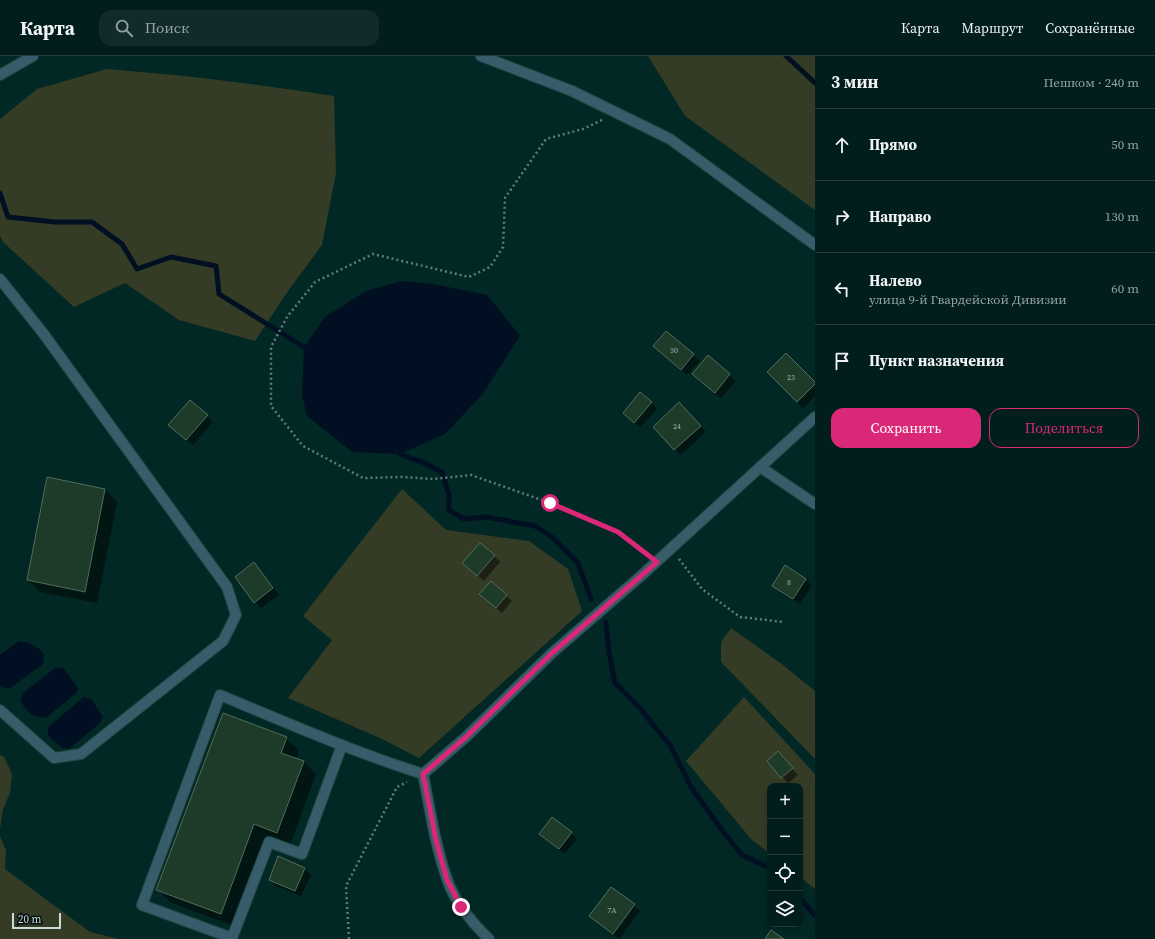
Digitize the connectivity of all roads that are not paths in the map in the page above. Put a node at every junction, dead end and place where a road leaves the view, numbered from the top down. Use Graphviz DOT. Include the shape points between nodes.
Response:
graph roads {
  1 [pos="33,56"];
  2 [pos="481,56"];
  3 [pos="0,75"];
  4 [pos="815,245"];
  5 [pos="0,279"];
  6 [pos="815,417"];
  7 [pos="760,467"];
  8 [pos="815,504"];
  9 [pos="0,710"];
  10 [pos="342,745"];
  11 [pos="423,774"];
  12 [pos="489,939"];
  1 -- 3 [label="street"];
  2 -- 4 [label="street" via="572,91 670,139"];
  5 -- 9 [label="street" via="43,333 227,586 236,615 223,640 82,754 54,758"];
  6 -- 7 [label="street"];
  7 -- 8 [label="street"];
  7 -- 11 [label="street" via="657,562 552,653 466,737"];
  10 -- 10 [label="street" via="220,695 142,905 232,938 268,842 302,854"];
  10 -- 11 [label="street"];
  11 -- 12 [label="street" via="447,880 461,907"];
}
